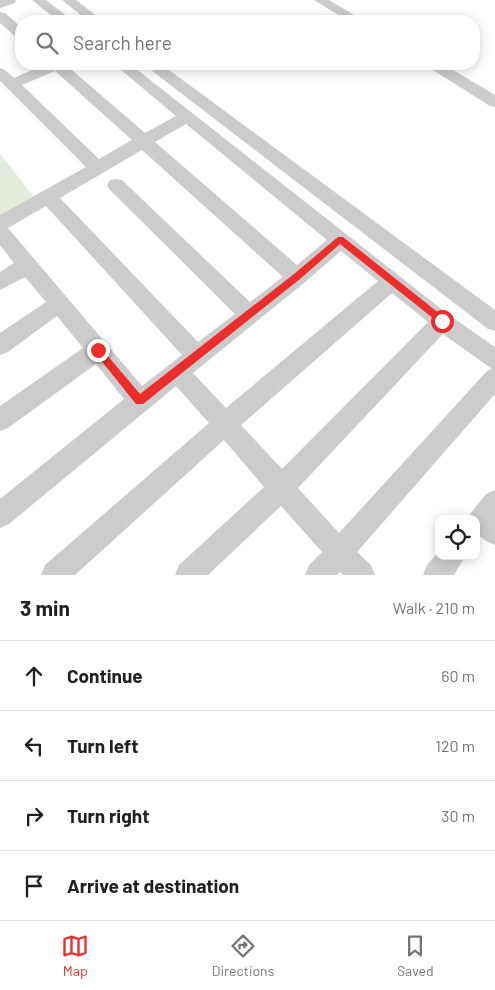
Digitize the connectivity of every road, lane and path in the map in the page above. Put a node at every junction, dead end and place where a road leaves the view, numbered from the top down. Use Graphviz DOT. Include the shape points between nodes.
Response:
graph roads {
  1 [pos="10,0"];
  2 [pos="38,0"];
  3 [pos="68,0"];
  4 [pos="320,0"];
  5 [pos="0,4"];
  6 [pos="58,15"];
  7 [pos="88,15"];
  8 [pos="346,15"];
  9 [pos="0,16"];
  10 [pos="15,29"];
  11 [pos="43,70"];
  12 [pos="63,70"];
  13 [pos="128,70"];
  14 [pos="160,70"];
  15 [pos="443,70"];
  16 [pos="0,72"];
  17 [pos="12,84"];
  18 [pos="495,102"];
  19 [pos="186,117"];
  20 [pos="144,141"];
  21 [pos="97,167"];
  22 [pos="116,185"];
  23 [pos="48,196"];
  24 [pos="0,224"];
  25 [pos="0,232"];
  26 [pos="340,240"];
  27 [pos="28,265"];
  28 [pos="297,277"];
  29 [pos="392,281"];
  30 [pos="0,282"];
  31 [pos="60,303"];
  32 [pos="249,314"];
  33 [pos="442,321"];
  34 [pos="495,322"];
  35 [pos="0,345"];
  36 [pos="98,350"];
  37 [pos="197,356"];
  38 [pos="495,360"];
  39 [pos="177,372"];
  40 [pos="495,378"];
  41 [pos="140,400"];
  42 [pos="0,420"];
  43 [pos="226,423"];
  44 [pos="281,488"];
  45 [pos="0,515"];
  46 [pos="340,552"];
  47 [pos="55,575"];
  48 [pos="189,575"];
  49 [pos="319,575"];
  50 [pos="361,575"];
  1 -- 5 [label="street"];
  2 -- 6 [label="street"];
  3 -- 7 [label="street"];
  4 -- 8 [label="street"];
  9 -- 10 [label="street"];
  11 -- 17 [label="street"];
  12 -- 20 [label="street"];
  13 -- 19 [label="street"];
  14 -- 34 [label="street"];
  15 -- 18 [label="street"];
  16 -- 17 [label="street"];
  17 -- 21 [label="street"];
  19 -- 20 [label="street"];
  19 -- 26 [label="street"];
  20 -- 21 [label="street"];
  20 -- 28 [label="street"];
  21 -- 23 [label="street"];
  22 -- 32 [label="street"];
  23 -- 24 [label="street"];
  23 -- 37 [label="street"];
  25 -- 27 [label="street"];
  26 -- 28 [label="street"];
  26 -- 29 [label="street"];
  27 -- 30 [label="street"];
  27 -- 31 [label="street"];
  28 -- 32 [label="street"];
  29 -- 33 [label="street"];
  29 -- 43 [label="street"];
  31 -- 35 [label="street"];
  31 -- 36 [label="street"];
  32 -- 37 [label="street"];
  33 -- 38 [label="street"];
  33 -- 44 [label="street"];
  36 -- 41 [label="street"];
  36 -- 42 [label="street"];
  37 -- 39 [label="street"];
  39 -- 41 [label="street"];
  39 -- 43 [label="street"];
  40 -- 46 [label="street"];
  41 -- 45 [label="street"];
  43 -- 44 [label="street"];
  43 -- 47 [label="street"];
  44 -- 46 [label="street"];
  44 -- 48 [label="street"];
  46 -- 49 [label="street"];
  46 -- 50 [label="street"];
}
